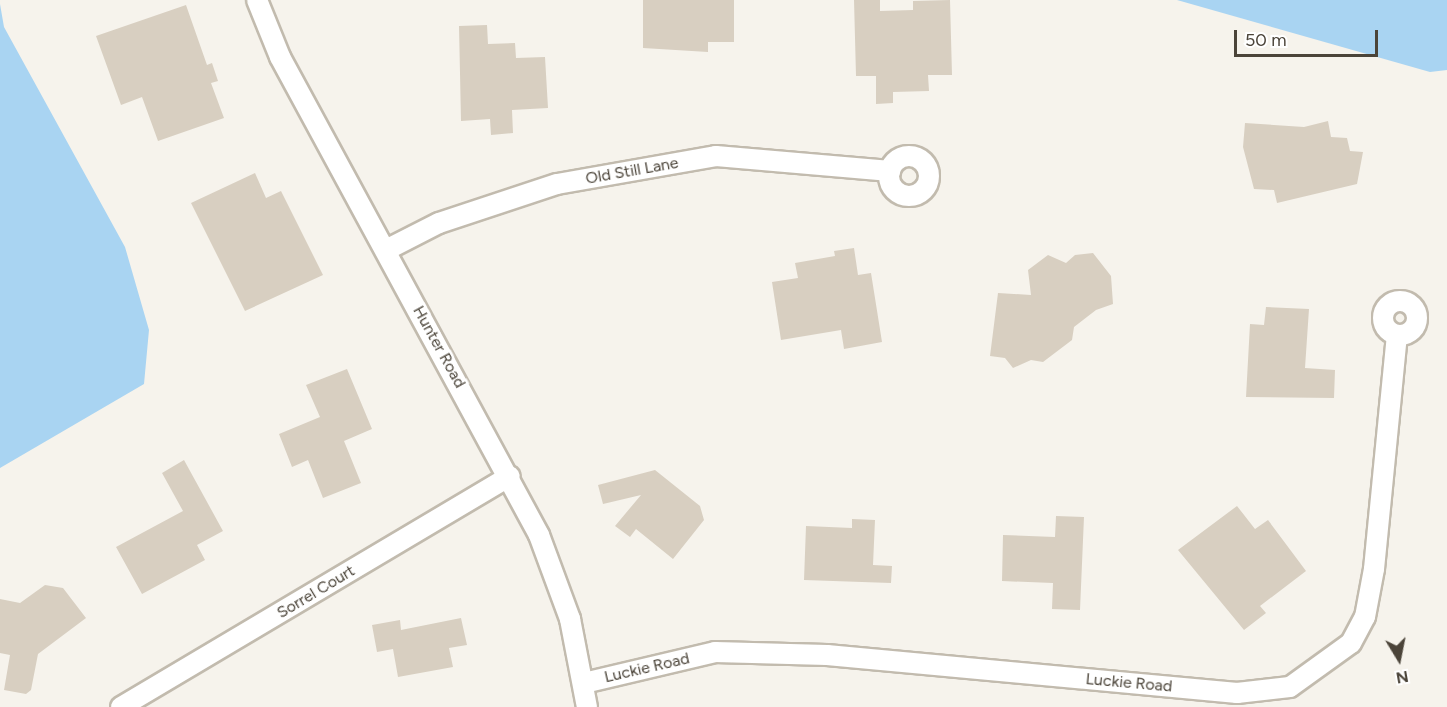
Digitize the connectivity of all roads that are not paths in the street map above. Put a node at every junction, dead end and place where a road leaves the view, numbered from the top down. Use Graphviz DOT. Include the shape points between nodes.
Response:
graph roads {
  1 [pos="257,0"];
  2 [pos="890,171"];
  3 [pos="386,250"];
  4 [pos="1397,335"];
  5 [pos="510,476"];
  6 [pos="584,683"];
  7 [pos="121,707"];
  8 [pos="588,707"];
  1 -- 3 [label="street, Hunter Road" via="280,57"];
  2 -- 3 [label="street, Old Still Lane" via="716,156 557,184 439,223"];
  3 -- 5 [label="street, Hunter Road"];
  4 -- 6 [label="street, Luckie Road" via="1374,568 1365,617 1351,643 1290,687 1236,693 827,655 715,652"];
  5 -- 6 [label="street, Hunter Road" via="539,535 566,608"];
  5 -- 7 [label="street, Sorrel Court"];
  6 -- 8 [label="street, Hunter Road"];
}
